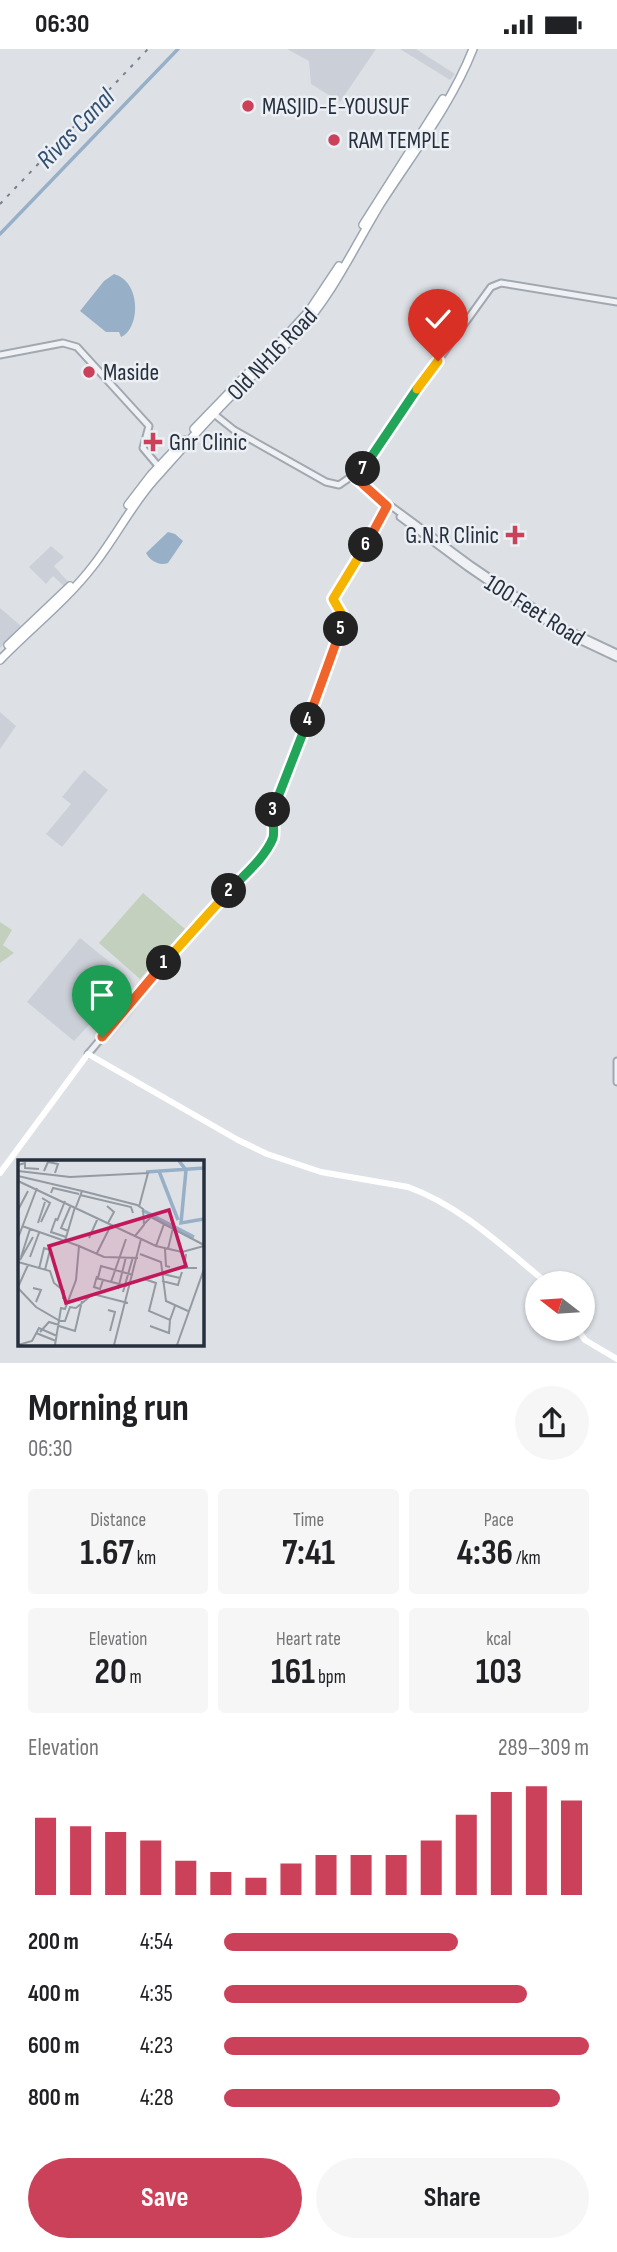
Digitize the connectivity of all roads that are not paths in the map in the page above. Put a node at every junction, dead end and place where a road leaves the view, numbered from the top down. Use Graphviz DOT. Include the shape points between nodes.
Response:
graph roads {
  1 [pos="470,49"];
  2 [pos="617,302"];
  3 [pos="0,355"];
  4 [pos="213,412"];
  5 [pos="159,467"];
  6 [pos="357,479"];
  7 [pos="387,506"];
  8 [pos="0,653"];
  9 [pos="617,655"];
  10 [pos="0,660"];
  11 [pos="88,1053"];
  12 [pos="617,1062"];
  13 [pos="617,1082"];
  14 [pos="0,1173"];
  15 [pos="532,1271"];
  16 [pos="587,1341"];
  17 [pos="617,1359"];
  1 -- 4 [label="main road, Old NH16 Road" via="324,292"];
  2 -- 6 [label="street" via="494,285"];
  3 -- 5 [label="street" via="63,343 77,347 149,426 143,448"];
  4 -- 5 [label="main road, Old NH16 Road"];
  4 -- 6 [label="street" via="234,431 326,482 340,485 349,477"];
  4 -- 10 [label="main road, Old NH16 Road" via="145,491 95,564"];
  5 -- 8 [label="main road, Old NH16 Road" via="83,571"];
  6 -- 7 [label="street, 100 Feet Road"];
  6 -- 9 [label="street, 100 Feet Road" via="564,628"];
  7 -- 9 [label="street, 100 Feet Road" via="562,632"];
  7 -- 11 [label="street" via="333,599 344,618 275,804 271,841"];
  11 -- 14 [label="main road"];
  11 -- 15 [label="main road" via="267,1154 321,1172 420,1192 479,1227"];
  12 -- 13 [label="street"];
  16 -- 17 [label="main road"];
}
